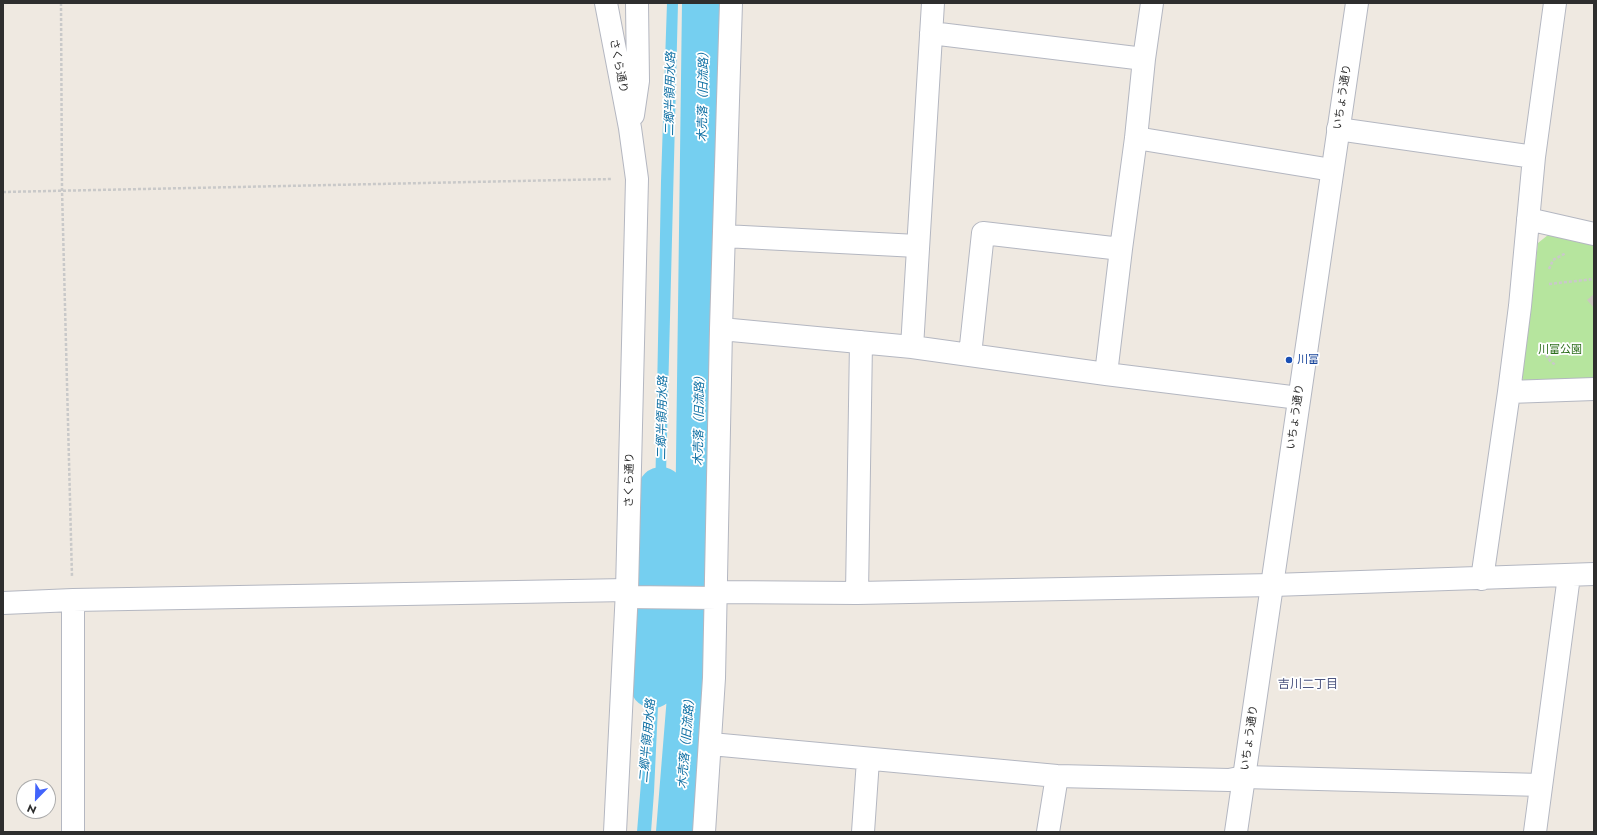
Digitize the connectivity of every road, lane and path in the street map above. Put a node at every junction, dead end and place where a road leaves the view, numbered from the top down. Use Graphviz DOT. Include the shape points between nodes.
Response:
graph roads {
  1 [pos="61,3"];
  2 [pos="606,3"];
  3 [pos="637,3"];
  4 [pos="731,3"];
  5 [pos="932,3"];
  6 [pos="1152,3"];
  7 [pos="1357,3"];
  8 [pos="1555,3"];
  9 [pos="931,34"];
  10 [pos="1144,58"];
  11 [pos="630,128"];
  12 [pos="1338,129"];
  13 [pos="1136,138"];
  14 [pos="1534,157"];
  15 [pos="1332,170"];
  16 [pos="636,179"];
  17 [pos="62,190"];
  18 [pos="3,192"];
  19 [pos="1528,218"];
  20 [pos="1594,234"];
  21 [pos="724,236"];
  22 [pos="917,246"];
  23 [pos="1120,249"];
  24 [pos="1568,252"];
  25 [pos="1547,273"];
  26 [pos="1548,279"];
  27 [pos="1594,279"];
  28 [pos="1549,284"];
  29 [pos="1546,290"];
  30 [pos="721,329"];
  31 [pos="861,342"];
  32 [pos="1539,345"];
  33 [pos="912,347"];
  34 [pos="970,355"];
  35 [pos="1557,366"];
  36 [pos="1106,374"];
  37 [pos="1594,390"];
  38 [pos="1509,392"];
  39 [pos="1299,398"];
  40 [pos="1594,574"];
  41 [pos="1569,576"];
  42 [pos="1482,579"];
  43 [pos="1273,585"];
  44 [pos="857,593"];
  45 [pos="633,594"];
  46 [pos="717,595"];
  47 [pos="73,600"];
  48 [pos="3,603"];
  49 [pos="711,744"];
  50 [pos="868,760"];
  51 [pos="1057,776"];
  52 [pos="1244,777"];
  53 [pos="1541,785"];
  54 [pos="73,832"];
  55 [pos="615,832"];
  56 [pos="704,832"];
  57 [pos="863,832"];
  58 [pos="1048,832"];
  59 [pos="1236,832"];
  60 [pos="1535,832"];
  1 -- 17 [label="path"];
  2 -- 11 [label="street, さくら通り"];
  3 -- 11 [label="street, さくら通り" via="638,81"];
  4 -- 21 [label="street"];
  5 -- 9 [label="street"];
  6 -- 10 [label="street"];
  7 -- 12 [label="street, いちょう通り"];
  8 -- 14 [label="street"];
  9 -- 10 [label="street"];
  9 -- 22 [label="street"];
  10 -- 13 [label="street"];
  11 -- 16 [label="street, さくら通り"];
  12 -- 14 [label="street"];
  12 -- 15 [label="street, いちょう通り"];
  13 -- 15 [label="street"];
  13 -- 23 [label="street"];
  14 -- 19 [label="street"];
  15 -- 39 [label="street, いちょう通り"];
  16 -- 17 [label="path"];
  16 -- 45 [label="street, さくら通り"];
  17 -- 18 [label="path"];
  17 -- 47 [label="path"];
  19 -- 20 [label="street"];
  19 -- 38 [label="street"];
  21 -- 22 [label="street"];
  21 -- 30 [label="street"];
  22 -- 33 [label="street"];
  23 -- 34 [label="street" via="983,233"];
  23 -- 36 [label="street"];
  24 -- 25 [label="path" via="1553,260"];
  26 -- 28 [label="path"];
  27 -- 28 [label="path"];
  28 -- 29 [label="path"];
  30 -- 31 [label="street"];
  30 -- 46 [label="street"];
  31 -- 33 [label="street"];
  31 -- 44 [label="street"];
  32 -- 35 [label="path" via="1544,354"];
  33 -- 34 [label="street"];
  34 -- 36 [label="street"];
  36 -- 39 [label="street"];
  37 -- 38 [label="street"];
  38 -- 42 [label="street"];
  39 -- 43 [label="street, いちょう通り"];
  40 -- 41 [label="street"];
  41 -- 42 [label="street"];
  41 -- 53 [label="street"];
  42 -- 43 [label="street"];
  43 -- 44 [label="street"];
  43 -- 52 [label="street, いちょう通り"];
  44 -- 46 [label="street"];
  45 -- 46 [label="street"];
  45 -- 47 [label="street"];
  45 -- 55 [label="street, さくら通り"];
  46 -- 49 [label="street"];
  47 -- 48 [label="street"];
  47 -- 54 [label="street"];
  49 -- 50 [label="street"];
  49 -- 56 [label="street"];
  50 -- 51 [label="street"];
  50 -- 57 [label="street"];
  51 -- 52 [label="street" via="1228,780"];
  51 -- 58 [label="street"];
  52 -- 53 [label="street"];
  52 -- 59 [label="street, いちょう通り"];
  53 -- 60 [label="street"];
}
